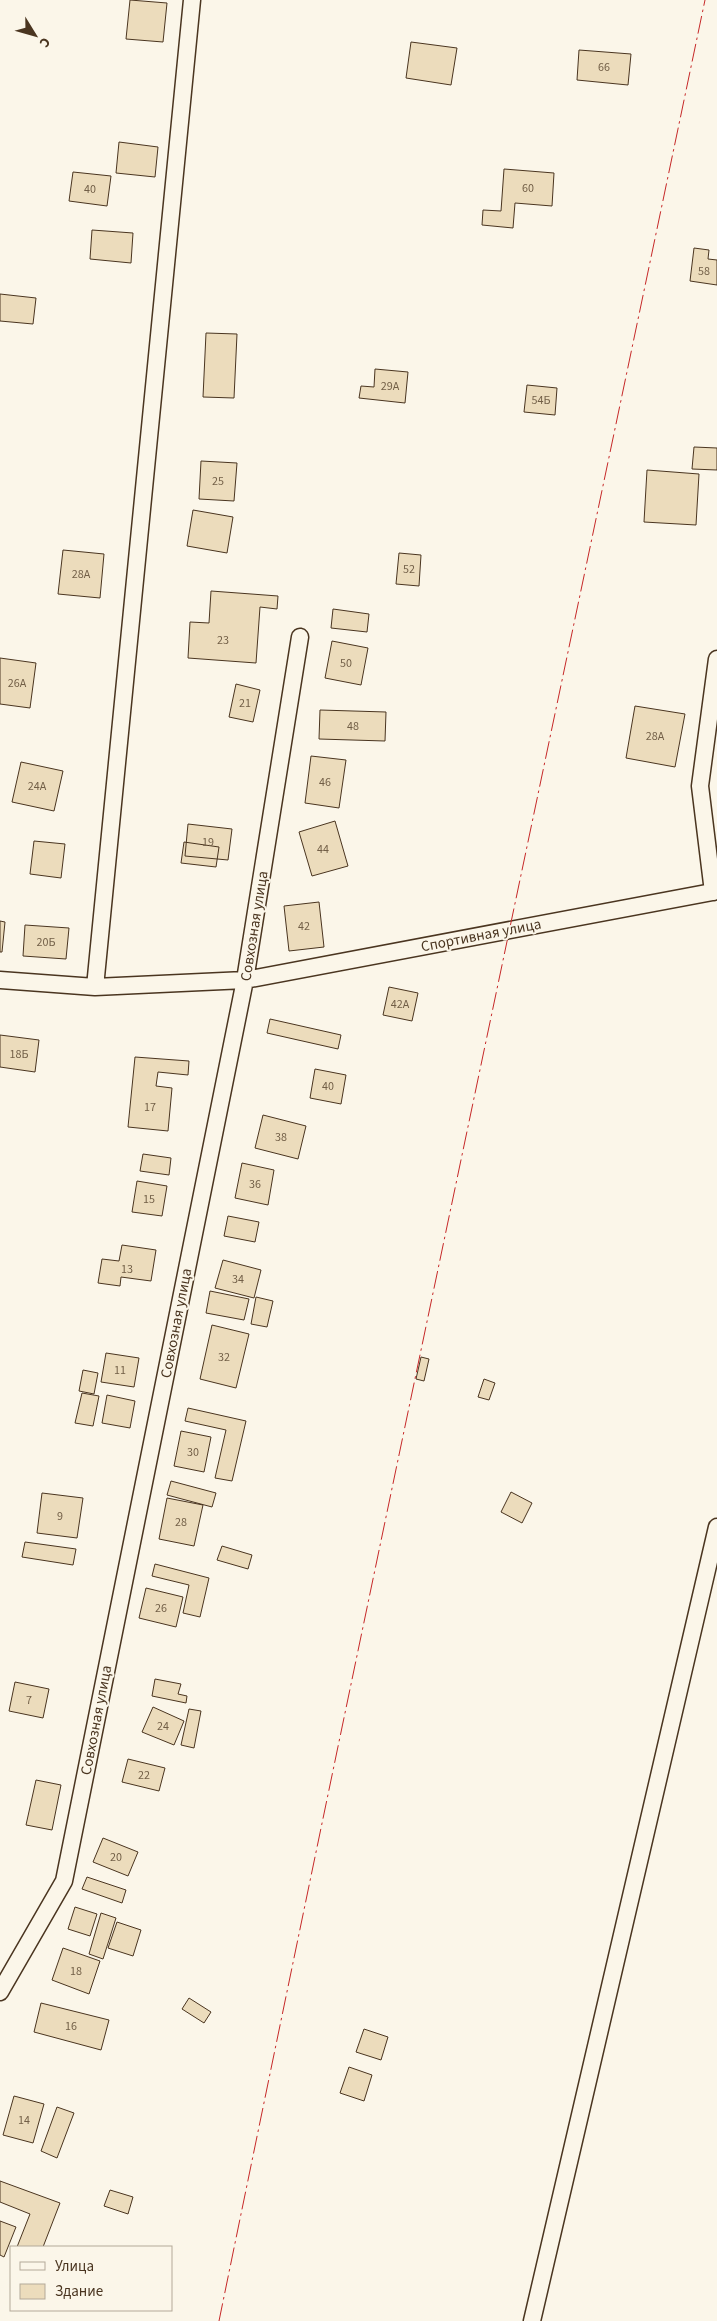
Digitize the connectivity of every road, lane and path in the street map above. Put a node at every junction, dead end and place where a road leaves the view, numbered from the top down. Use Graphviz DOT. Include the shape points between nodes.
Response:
graph roads {
  1 [pos="192,0"];
  2 [pos="300,637"];
  3 [pos="717,659"];
  4 [pos="715,892"];
  5 [pos="0,980"];
  6 [pos="245,980"];
  7 [pos="95,987"];
  8 [pos="717,1526"];
  9 [pos="0,1992"];
  10 [pos="532,2321"];
  1 -- 7 [label="street"];
  2 -- 6 [label="street, Совхозная улица"];
  3 -- 4 [label="street" via="700,786"];
  4 -- 6 [label="street, Спортивная улица"];
  5 -- 7 [label="street, Спортивная улица"];
  6 -- 7 [label="street, Спортивная улица"];
  6 -- 9 [label="street, Совхозная улица" via="64,1881"];
  8 -- 10 [label="street"];
}
